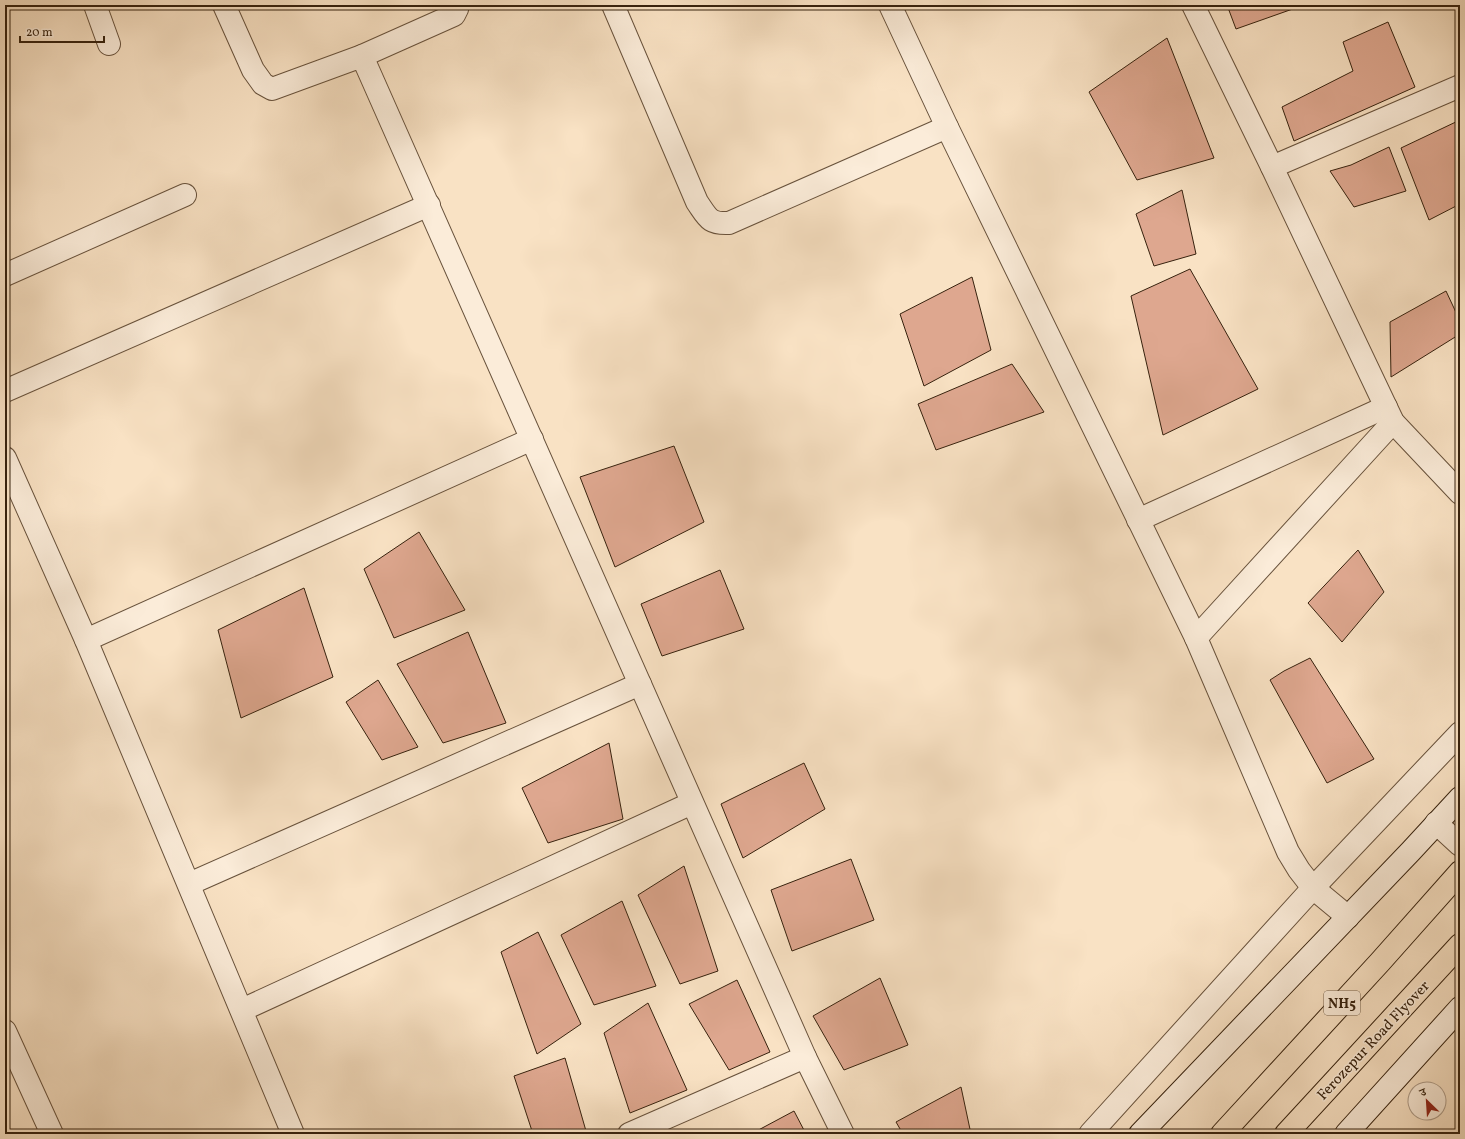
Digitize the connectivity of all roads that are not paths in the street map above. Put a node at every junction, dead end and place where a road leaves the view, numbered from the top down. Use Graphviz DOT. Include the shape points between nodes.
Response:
graph roads {
  1 [pos="95,5"];
  2 [pos="224,5"];
  3 [pos="458,5"];
  4 [pos="613,5"];
  5 [pos="890,5"];
  6 [pos="1193,5"];
  7 [pos="109,44"];
  8 [pos="362,56"];
  9 [pos="1460,86"];
  10 [pos="947,127"];
  11 [pos="1272,167"];
  12 [pos="185,195"];
  13 [pos="429,206"];
  14 [pos="5,275"];
  15 [pos="5,391"];
  16 [pos="1389,415"];
  17 [pos="532,439"];
  18 [pos="5,458"];
  19 [pos="1460,493"];
  20 [pos="1138,520"];
  21 [pos="1196,638"];
  22 [pos="86,640"];
  23 [pos="640,684"];
  24 [pos="1460,733"];
  25 [pos="1460,798"];
  26 [pos="692,803"];
  27 [pos="1436,824"];
  28 [pos="1460,845"];
  29 [pos="1460,872"];
  30 [pos="189,884"];
  31 [pos="1313,888"];
  32 [pos="1348,917"];
  33 [pos="1460,945"];
  34 [pos="1460,1008"];
  35 [pos="242,1010"];
  36 [pos="5,1031"];
  37 [pos="805,1057"];
  38 [pos="52,1134"];
  39 [pos="293,1134"];
  40 [pos="629,1134"];
  41 [pos="843,1134"];
  42 [pos="1090,1134"];
  43 [pos="1140,1134"];
  44 [pos="1222,1134"];
  45 [pos="1286,1134"];
  46 [pos="1346,1134"];
  1 -- 7 [label="street"];
  2 -- 8 [label="street" via="253,70 263,84 272,89"];
  3 -- 8 [label="street" via="454,14"];
  4 -- 10 [label="street" via="697,202 707,217 717,224 730,223"];
  5 -- 10 [label="street"];
  6 -- 11 [label="street"];
  8 -- 13 [label="street"];
  9 -- 11 [label="street"];
  10 -- 20 [label="street"];
  11 -- 16 [label="street"];
  12 -- 14 [label="street"];
  13 -- 15 [label="street"];
  13 -- 17 [label="street"];
  16 -- 19 [label="street"];
  16 -- 20 [label="street"];
  16 -- 21 [label="street"];
  17 -- 22 [label="street"];
  17 -- 23 [label="street"];
  18 -- 22 [label="street"];
  20 -- 21 [label="street"];
  21 -- 31 [label="street" via="1288,852"];
  22 -- 30 [label="street"];
  23 -- 26 [label="street"];
  23 -- 30 [label="street"];
  24 -- 31 [label="street"];
  25 -- 27 [label="street"];
  26 -- 35 [label="street"];
  26 -- 37 [label="street"];
  27 -- 28 [label="street"];
  27 -- 32 [label="street"];
  29 -- 44 [label="highway, NH5"];
  30 -- 35 [label="street"];
  31 -- 32 [label="street"];
  31 -- 42 [label="street"];
  32 -- 43 [label="street"];
  33 -- 45 [label="highway, Ferozepur Road Flyover"];
  34 -- 46 [label="street"];
  35 -- 39 [label="street"];
  36 -- 38 [label="street"];
  37 -- 40 [label="street"];
  37 -- 41 [label="street"];
}
